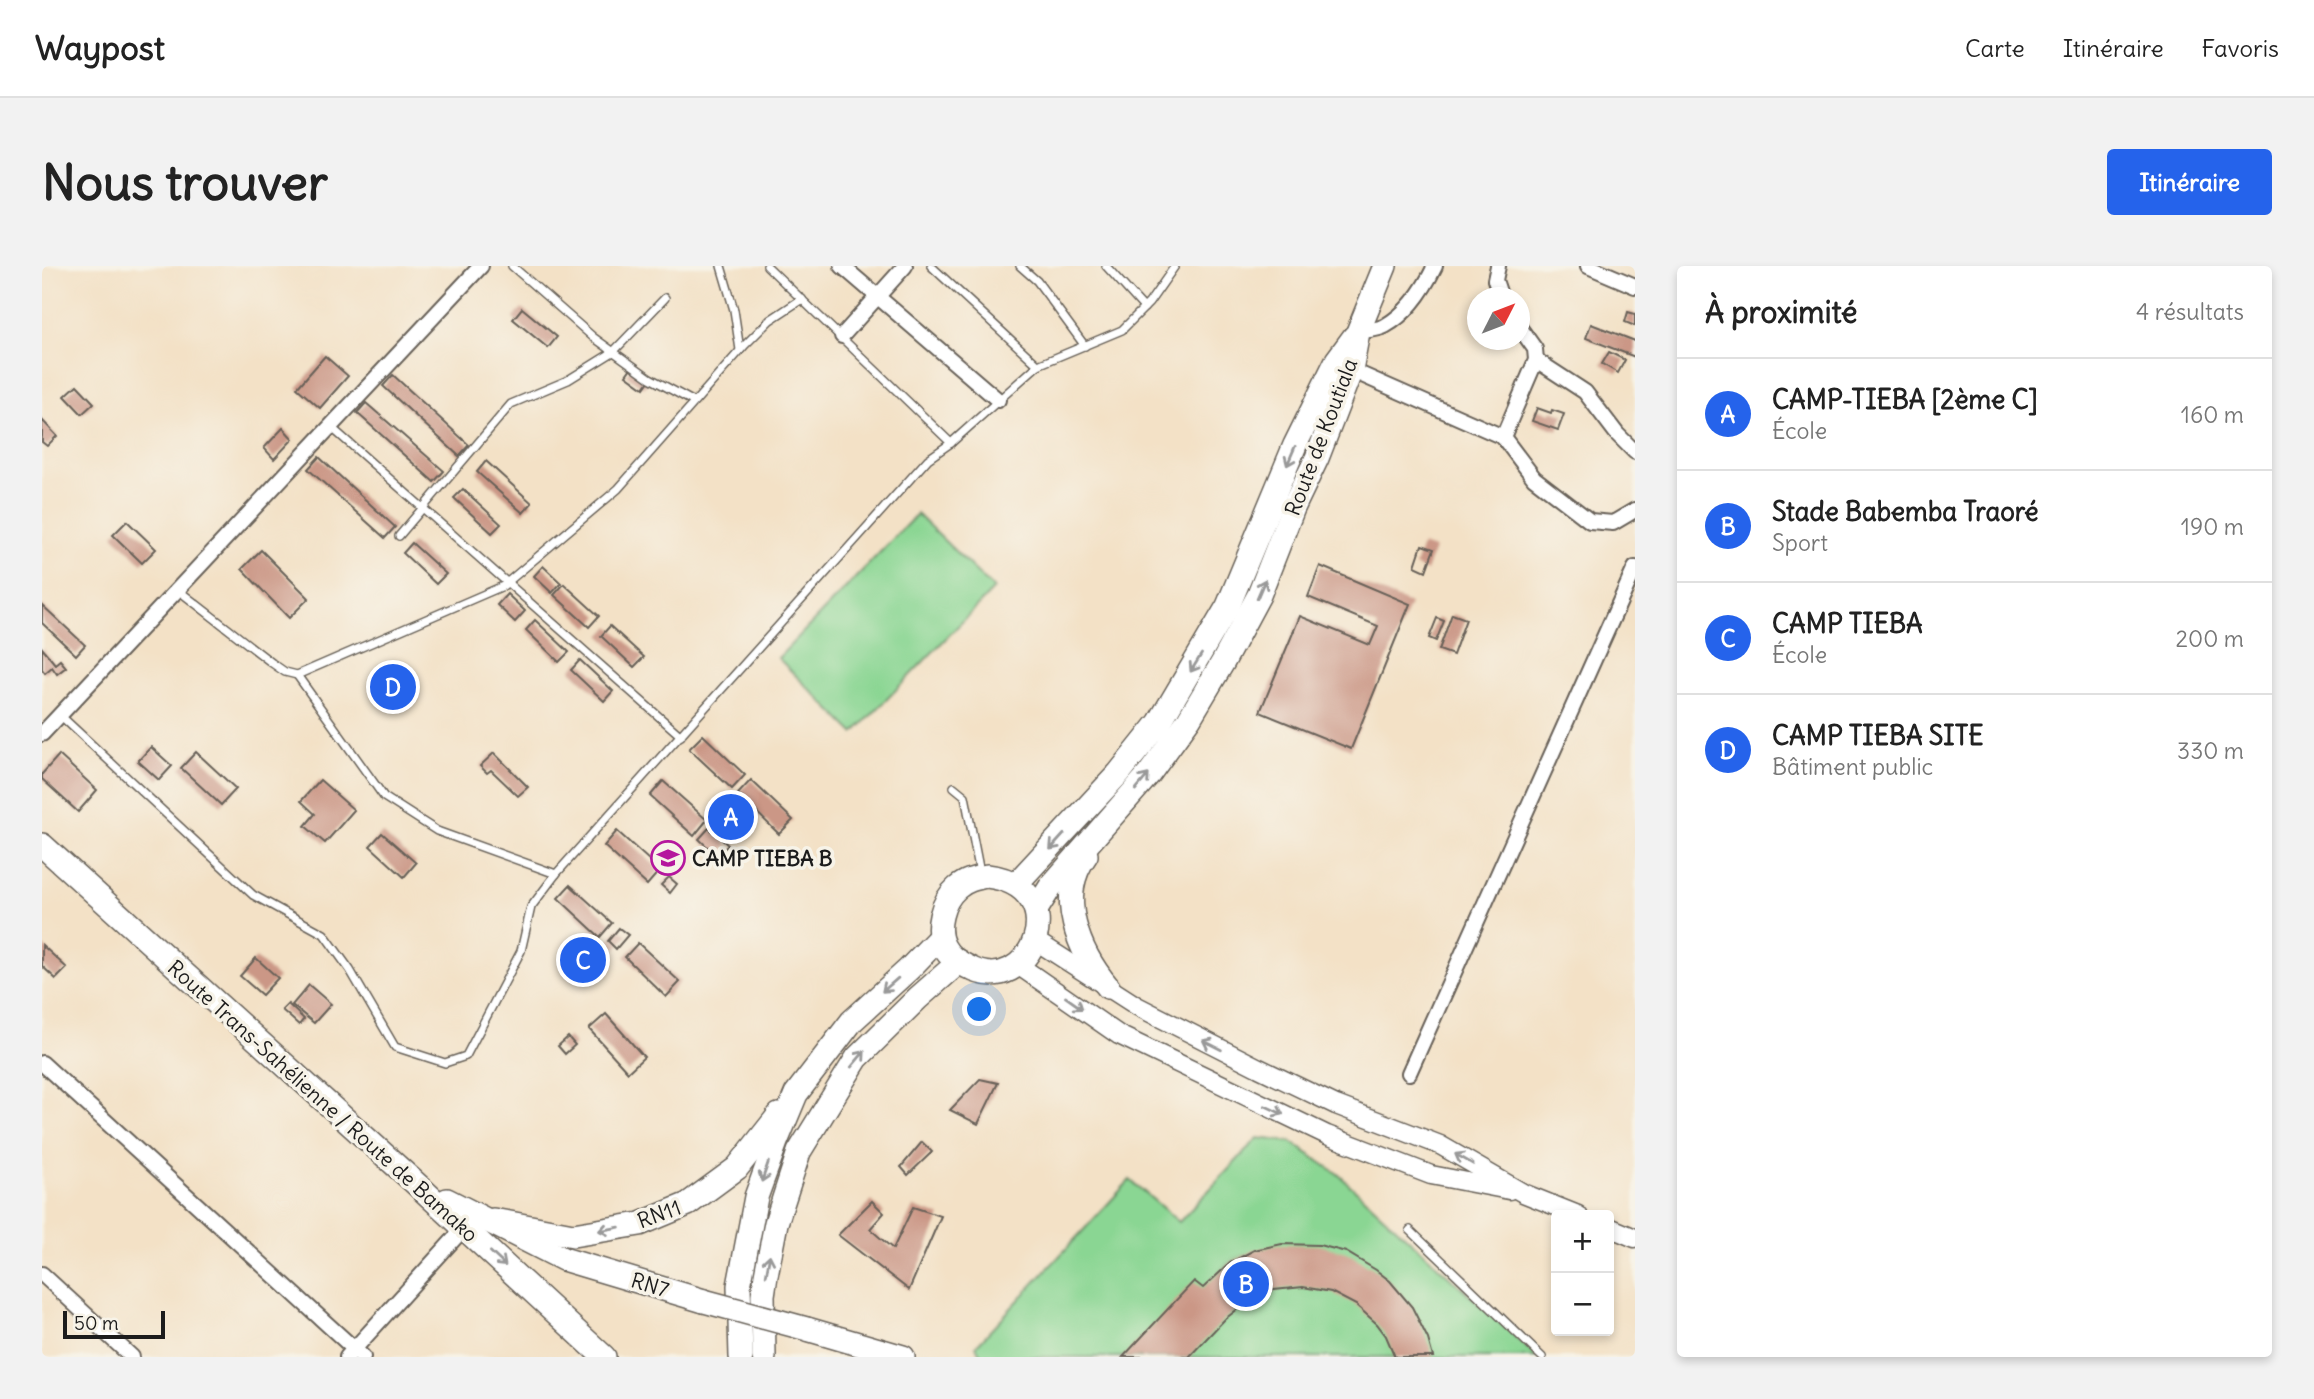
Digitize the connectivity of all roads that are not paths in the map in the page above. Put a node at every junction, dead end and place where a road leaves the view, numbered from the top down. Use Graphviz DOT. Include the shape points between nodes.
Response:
graph roads {
  1 [pos="481,266"];
  2 [pos="512,266"];
  3 [pos="721,266"];
  4 [pos="767,266"];
  5 [pos="842,266"];
  6 [pos="905,266"];
  7 [pos="931,266"];
  8 [pos="1020,266"];
  9 [pos="1106,266"];
  10 [pos="1175,266"];
  11 [pos="1385,266"];
  12 [pos="1435,266"];
  13 [pos="1497,266"];
  14 [pos="1588,266"];
  15 [pos="1635,286"];
  16 [pos="1497,287"];
  17 [pos="877,296"];
  18 [pos="665,298"];
  19 [pos="802,299"];
  20 [pos="1144,308"];
  21 [pos="1358,332"];
  22 [pos="842,336"];
  23 [pos="1530,342"];
  24 [pos="1085,346"];
  25 [pos="740,350"];
  26 [pos="613,352"];
  27 [pos="1536,360"];
  28 [pos="1038,365"];
  29 [pos="1351,370"];
  30 [pos="998,400"];
  31 [pos="694,402"];
  32 [pos="331,427"];
  33 [pos="1503,437"];
  34 [pos="951,443"];
  35 [pos="1635,453"];
  36 [pos="423,508"];
  37 [pos="1635,510"];
  38 [pos="399,536"];
  39 [pos="1635,568"];
  40 [pos="507,583"];
  41 [pos="178,590"];
  42 [pos="297,675"];
  43 [pos="60,715"];
  44 [pos="42,734"];
  45 [pos="681,737"];
  46 [pos="954,787"];
  47 [pos="1119,809"];
  48 [pos="45,855"];
  49 [pos="556,874"];
  50 [pos="981,877"];
  51 [pos="1016,884"];
  52 [pos="1036,910"];
  53 [pos="939,939"];
  54 [pos="1036,941"];
  55 [pos="959,962"];
  56 [pos="1017,965"];
  57 [pos="1108,987"];
  58 [pos="1187,1032"];
  59 [pos="1171,1060"];
  60 [pos="42,1063"];
  61 [pos="1409,1073"];
  62 [pos="796,1094"];
  63 [pos="412,1180"];
  64 [pos="1523,1193"];
  65 [pos="1566,1210"];
  66 [pos="471,1222"];
  67 [pos="1614,1229"];
  68 [pos="1410,1230"];
  69 [pos="1635,1238"];
  70 [pos="42,1274"];
  71 [pos="355,1354"];
  72 [pos="132,1357"];
  73 [pos="604,1357"];
  74 [pos="741,1357"];
  75 [pos="764,1357"];
  76 [pos="902,1357"];
  77 [pos="1542,1357"];
  1 -- 32 [label="street"];
  2 -- 26 [label="lane"];
  3 -- 25 [label="lane"];
  4 -- 19 [label="lane"];
  5 -- 17 [label="street"];
  6 -- 17 [label="street"];
  7 -- 28 [label="lane"];
  8 -- 24 [label="lane" via="1037,281"];
  9 -- 20 [label="lane"];
  10 -- 20 [label="lane"];
  11 -- 21 [label="main road"];
  12 -- 21 [label="street" via="1405,311 1383,327"];
  13 -- 16 [label="street"];
  14 -- 15 [label="street"];
  17 -- 22 [label="street"];
  17 -- 30 [label="street"];
  18 -- 26 [label="lane"];
  19 -- 22 [label="lane"];
  19 -- 25 [label="lane" via="770,320"];
  20 -- 24 [label="lane" via="1122,330"];
  21 -- 29 [label="main road, Route de Koutiala"];
  21 -- 51 [label="main road, Route de Koutiala, one-way" via="1337,360 1296,445 1228,606 1159,723"];
  22 -- 34 [label="lane"];
  23 -- 27 [label="street"];
  24 -- 28 [label="lane"];
  25 -- 31 [label="lane"];
  26 -- 31 [label="lane"];
  26 -- 36 [label="lane" via="568,380 511,404"];
  27 -- 33 [label="street"];
  27 -- 35 [label="street" via="1585,392"];
  28 -- 30 [label="lane"];
  29 -- 33 [label="street"];
  47 -- 29 [label="main road, Route de Koutiala, one-way" via="1189,719 1259,595"];
  30 -- 34 [label="lane"];
  31 -- 40 [label="lane" via="618,489"];
  32 -- 36 [label="lane"];
  32 -- 41 [label="street"];
  33 -- 37 [label="street" via="1534,478 1590,522 1613,523"];
  34 -- 45 [label="lane" via="928,459"];
  36 -- 38 [label="lane"];
  36 -- 40 [label="lane"];
  39 -- 61 [label="street"];
  40 -- 42 [label="lane"];
  40 -- 45 [label="lane"];
  41 -- 42 [label="lane" via="272,663"];
  41 -- 43 [label="street"];
  42 -- 49 [label="lane" via="383,797 437,831"];
  43 -- 44 [label="street"];
  43 -- 49 [label="lane" via="253,895 324,934 395,1047 419,1055 445,1063 466,1056 521,951 531,907"];
  45 -- 49 [label="lane"];
  46 -- 50 [label="lane" via="965,796"];
  47 -- 52 [label="main road, Route de Koutiala"];
  47 -- 57 [label="main road" via="1082,860 1072,891 1073,921 1081,947"];
  48 -- 63 [label="main road, Route Trans-Sahélienne / Route de Bamako"];
  50 -- 51 [label="main road"];
  50 -- 53 [label="main road" via="957,888 946,901"];
  51 -- 52 [label="main road"];
  52 -- 54 [label="main road"];
  53 -- 55 [label="main road"];
  53 -- 62 [label="main road, RN11, one-way" via="852,1021"];
  54 -- 56 [label="main road"];
  54 -- 57 [label="street"];
  55 -- 56 [label="main road" via="988,974"];
  75 -- 55 [label="main road, one-way" via="763,1295 776,1223 799,1152 857,1058"];
  56 -- 59 [label="street, one-way" via="1119,1035"];
  57 -- 58 [label="street"];
  58 -- 59 [label="street"];
  64 -- 58 [label="street, one-way" via="1440,1145 1336,1105"];
  59 -- 64 [label="street, one-way" via="1327,1135 1431,1175"];
  60 -- 71 [label="street"];
  62 -- 66 [label="main road, RN11 / RN11, one-way" via="737,1168 688,1204 640,1224 573,1235"];
  62 -- 74 [label="main road, RN11, one-way" via="757,1197 739,1286"];
  63 -- 66 [label="main road, RN7"];
  64 -- 65 [label="street"];
  66 -- 71 [label="street"];
  66 -- 73 [label="main road, Route Trans-Sahélienne / Route de Bamako, one-way"];
  66 -- 76 [label="main road, RN7, bridge" via="563,1259"];
  67 -- 69 [label="street"];
  68 -- 77 [label="lane"];
  70 -- 72 [label="street"];
}
